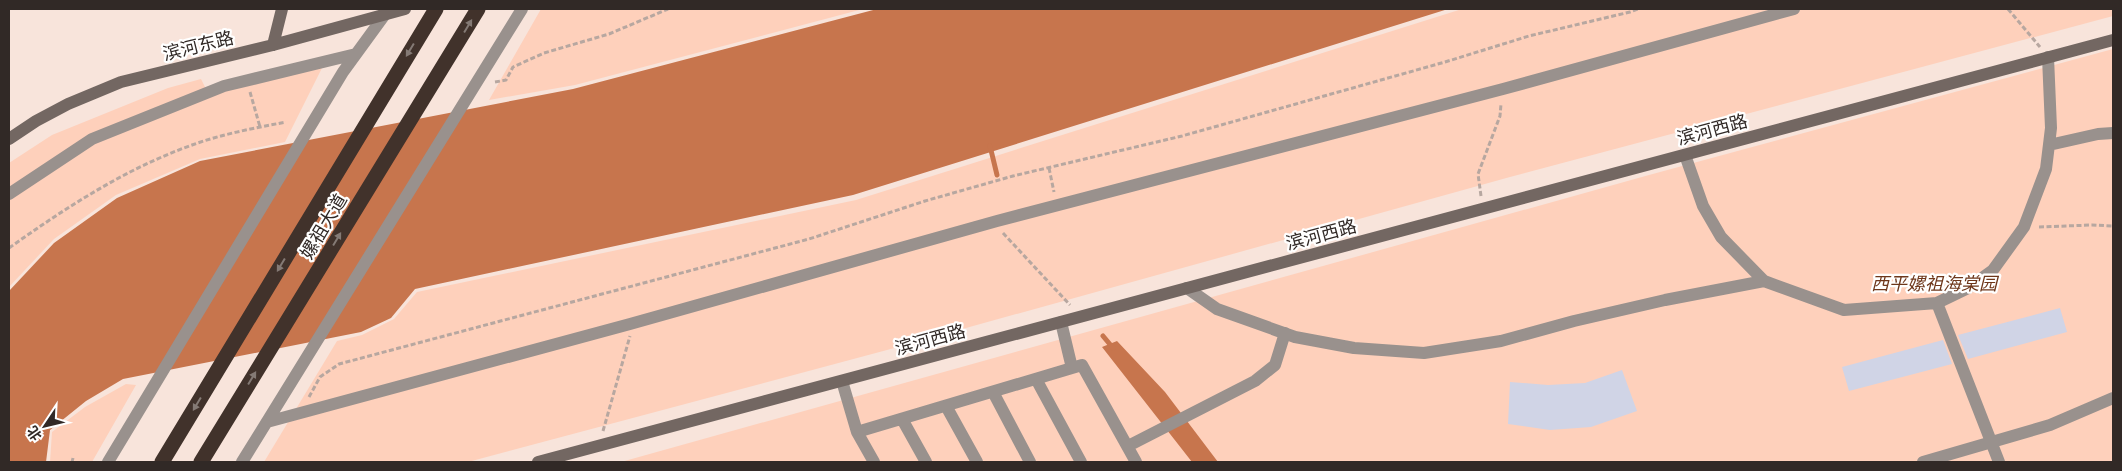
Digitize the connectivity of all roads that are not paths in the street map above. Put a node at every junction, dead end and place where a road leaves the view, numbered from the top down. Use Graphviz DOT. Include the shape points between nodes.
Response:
graph roads {
  1 [pos="282,9"];
  2 [pos="405,9"];
  3 [pos="436,9"];
  4 [pos="478,9"];
  5 [pos="522,9"];
  6 [pos="1794,9"];
  7 [pos="386,13"];
  8 [pos="2113,40"];
  9 [pos="273,45"];
  10 [pos="356,54"];
  11 [pos="2048,57"];
  12 [pos="2113,133"];
  13 [pos="9,139"];
  14 [pos="2049,145"];
  15 [pos="1685,155"];
  16 [pos="9,194"];
  17 [pos="1764,281"];
  18 [pos="1187,288"];
  19 [pos="1937,303"];
  20 [pos="1061,322"];
  21 [pos="1285,333"];
  22 [pos="1072,368"];
  23 [pos="1036,379"];
  24 [pos="842,381"];
  25 [pos="992,392"];
  26 [pos="2113,398"];
  27 [pos="946,406"];
  28 [pos="902,419"];
  29 [pos="267,422"];
  30 [pos="857,432"];
  31 [pos="1990,442"];
  32 [pos="1128,446"];
  33 [pos="108,462"];
  34 [pos="162,462"];
  35 [pos="201,462"];
  36 [pos="242,462"];
  37 [pos="538,462"];
  38 [pos="874,462"];
  39 [pos="926,462"];
  40 [pos="977,462"];
  41 [pos="1030,462"];
  42 [pos="1081,462"];
  43 [pos="1136,462"];
  44 [pos="1923,462"];
  45 [pos="1999,462"];
  1 -- 9 [label="street"];
  2 -- 7 [label="street, 滨河东路"];
  3 -- 34 [label="highway, 嫘祖大道, one-way"];
  35 -- 4 [label="highway, 嫘祖大道, one-way"];
  5 -- 29 [label="street"];
  6 -- 29 [label="street" via="997,221"];
  7 -- 9 [label="street, 滨河东路"];
  7 -- 10 [label="street"];
  8 -- 11 [label="street, 滨河西路"];
  9 -- 13 [label="street, 滨河东路" via="121,82 68,104"];
  10 -- 16 [label="street" via="224,86 92,139"];
  10 -- 33 [label="street"];
  11 -- 14 [label="street"];
  11 -- 15 [label="street, 滨河西路"];
  12 -- 14 [label="street"];
  14 -- 19 [label="street" via="2046,170 2024,227 1993,270 1968,288"];
  15 -- 17 [label="street" via="1703,206 1721,237"];
  15 -- 18 [label="street, 滨河西路"];
  17 -- 19 [label="street" via="1844,310"];
  17 -- 21 [label="street" via="1647,304 1501,341 1424,353 1354,348"];
  18 -- 20 [label="street, 滨河西路"];
  18 -- 21 [label="street" via="1217,309"];
  19 -- 31 [label="street"];
  20 -- 22 [label="street"];
  20 -- 24 [label="street, 滨河西路"];
  21 -- 32 [label="street" via="1275,365 1255,381"];
  22 -- 23 [label="street"];
  22 -- 32 [label="street" via="1082,365"];
  23 -- 25 [label="street"];
  23 -- 42 [label="street"];
  24 -- 30 [label="street"];
  24 -- 37 [label="street, 滨河西路"];
  25 -- 27 [label="street"];
  25 -- 41 [label="street"];
  26 -- 31 [label="street" via="2050,425"];
  27 -- 28 [label="street"];
  27 -- 40 [label="street"];
  28 -- 30 [label="street"];
  28 -- 39 [label="street"];
  29 -- 36 [label="street"];
  30 -- 38 [label="street"];
  31 -- 44 [label="street"];
  31 -- 45 [label="street"];
  32 -- 43 [label="street"];
}
